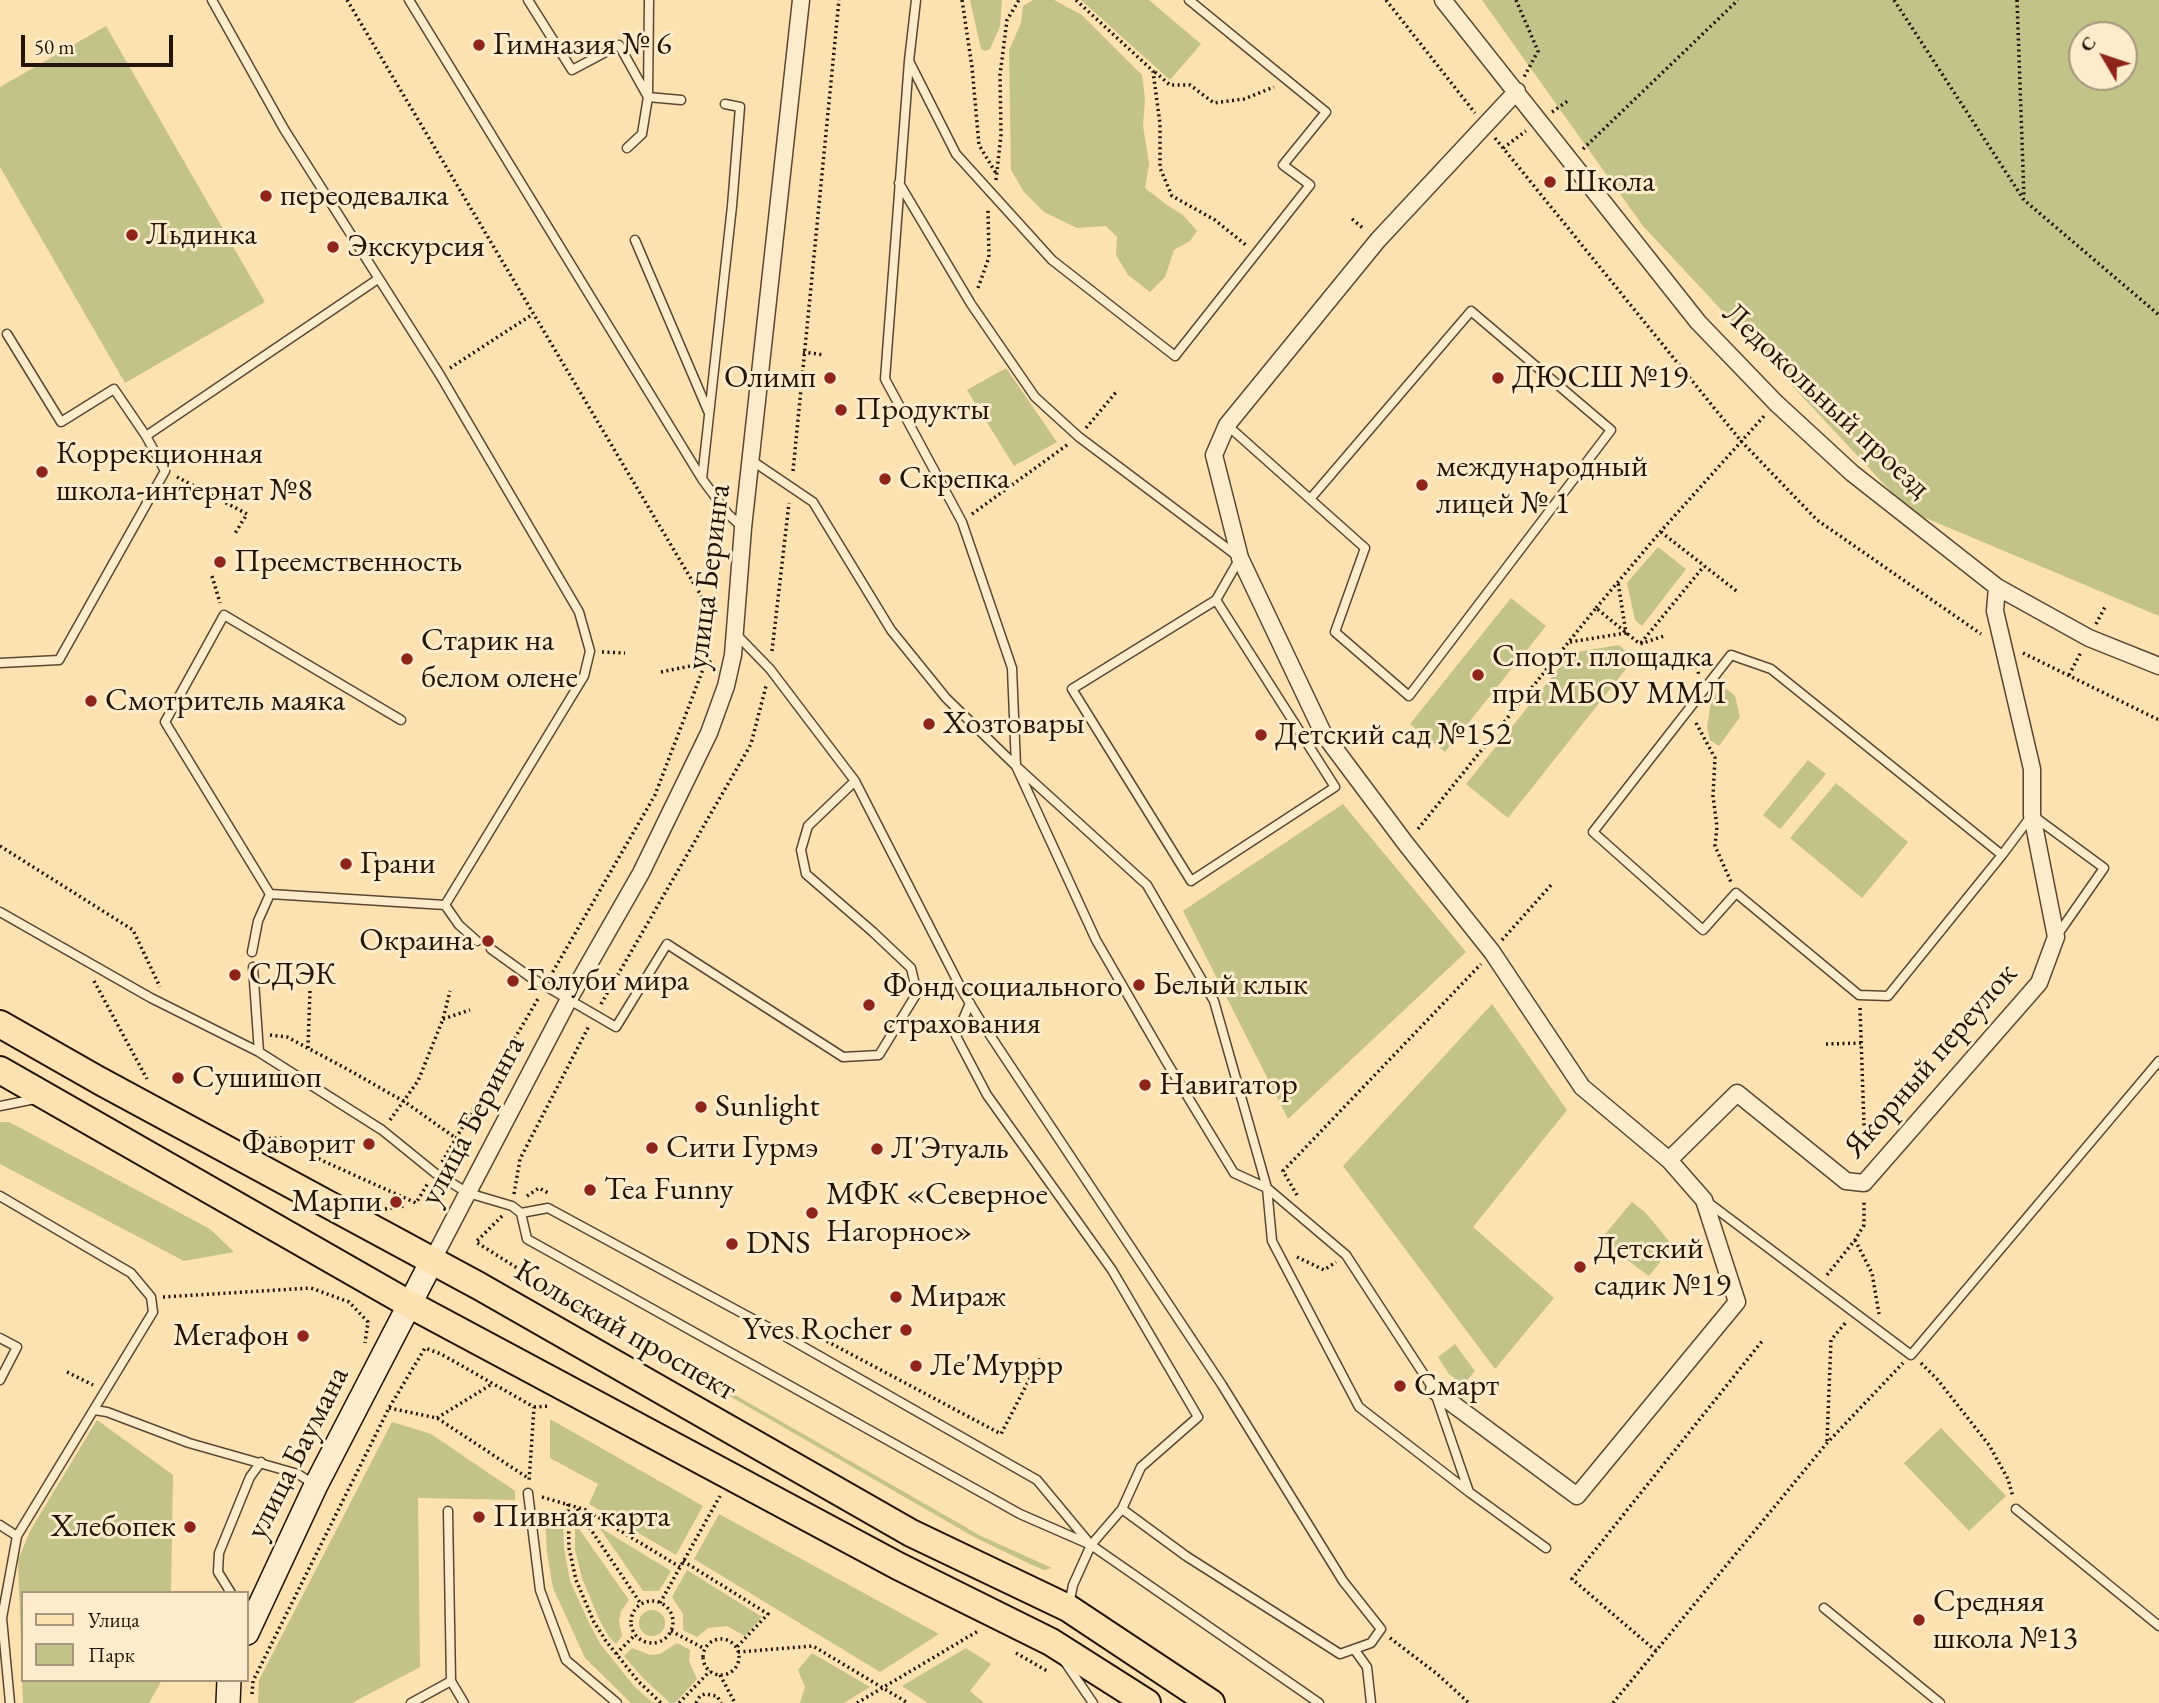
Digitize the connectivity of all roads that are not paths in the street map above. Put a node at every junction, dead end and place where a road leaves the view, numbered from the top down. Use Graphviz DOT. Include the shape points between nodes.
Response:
graph roads {
  1 [pos="212,0"];
  2 [pos="409,0"];
  3 [pos="528,0"];
  4 [pos="649,0"];
  5 [pos="801,0"];
  6 [pos="916,0"];
  7 [pos="1189,0"];
  8 [pos="1443,0"];
  9 [pos="909,61"];
  10 [pos="1517,91"];
  11 [pos="648,97"];
  12 [pos="681,100"];
  13 [pos="724,104"];
  14 [pos="627,148"];
  15 [pos="899,182"];
  16 [pos="635,240"];
  17 [pos="378,279"];
  18 [pos="7,334"];
  19 [pos="709,414"];
  20 [pos="1227,425"];
  21 [pos="146,436"];
  22 [pos="751,460"];
  23 [pos="702,479"];
  24 [pos="1311,498"];
  25 [pos="743,528"];
  26 [pos="1240,558"];
  27 [pos="1997,587"];
  28 [pos="1216,600"];
  29 [pos="735,633"];
  30 [pos="0,663"];
  31 [pos="2159,666"];
  32 [pos="401,720"];
  33 [pos="1016,766"];
  34 [pos="855,781"];
  35 [pos="2032,815"];
  36 [pos="2002,855"];
  37 [pos="270,894"];
  38 [pos="446,905"];
  39 [pos="0,912"];
  40 [pos="2056,937"];
  41 [pos="477,941"];
  42 [pos="491,949"];
  43 [pos="252,952"];
  44 [pos="253,967"];
  45 [pos="569,999"];
  46 [pos="970,1003"];
  47 [pos="0,1024"];
  48 [pos="259,1052"];
  49 [pos="2159,1061"];
  50 [pos="0,1070"];
  51 [pos="49,1097"];
  52 [pos="0,1106"];
  53 [pos="1669,1160"];
  54 [pos="1267,1188"];
  55 [pos="468,1193"];
  56 [pos="0,1196"];
  57 [pos="1704,1200"];
  58 [pos="521,1213"];
  59 [pos="432,1261"];
  60 [pos="409,1304"];
  61 [pos="0,1338"];
  62 [pos="0,1380"];
  63 [pos="1434,1390"];
  64 [pos="93,1409"];
  65 [pos="261,1462"];
  66 [pos="316,1485"];
  67 [pos="1468,1492"];
  68 [pos="528,1493"];
  69 [pos="1122,1509"];
  70 [pos="2016,1509"];
  71 [pos="447,1511"];
  72 [pos="0,1525"];
  73 [pos="17,1536"];
  74 [pos="1091,1545"];
  75 [pos="1546,1548"];
  76 [pos="230,1591"];
  77 [pos="1069,1608"];
  78 [pos="1824,1608"];
  79 [pos="249,1618"];
  80 [pos="2159,1626"];
  81 [pos="1051,1642"];
  82 [pos="1354,1649"];
  83 [pos="451,1681"];
  84 [pos="229,1682"];
  85 [pos="10,1703"];
  86 [pos="228,1703"];
  87 [pos="411,1703"];
  88 [pos="464,1703"];
  89 [pos="617,1703"];
  90 [pos="1093,1703"];
  91 [pos="1147,1703"];
  92 [pos="1211,1703"];
  93 [pos="1319,1703"];
  94 [pos="1371,1703"];
  95 [pos="1940,1703"];
  1 -- 17 [label="lane"];
  2 -- 23 [label="lane"];
  3 -- 11 [label="lane" via="572,70 619,45"];
  4 -- 11 [label="lane"];
  5 -- 22 [label="street, улица Беринга"];
  6 -- 9 [label="lane"];
  7 -- 9 [label="lane" via="1326,112 1283,165 1310,185 1175,356 1052,260 989,191 956,154"];
  8 -- 10 [label="street, Ледокольный проезд"];
  9 -- 15 [label="lane"];
  10 -- 20 [label="street" via="1378,240"];
  10 -- 27 [label="street, Ледокольный проезд" via="1698,322 1852,473"];
  11 -- 12 [label="lane"];
  11 -- 14 [label="lane" via="642,134"];
  13 -- 19 [label="lane" via="740,107"];
  15 -- 26 [label="lane" via="971,304 1035,397 1079,437"];
  15 -- 33 [label="lane" via="885,379 961,522 1012,668"];
  16 -- 19 [label="lane"];
  17 -- 21 [label="lane"];
  17 -- 38 [label="lane" via="579,612 590,651 584,676"];
  18 -- 21 [label="lane" via="61,422 114,389"];
  19 -- 23 [label="lane"];
  20 -- 24 [label="lane"];
  20 -- 26 [label="street" via="1214,454"];
  21 -- 30 [label="lane" via="165,471 60,660"];
  22 -- 25 [label="street, улица Беринга"];
  22 -- 33 [label="lane" via="813,502 899,640 946,698"];
  23 -- 25 [label="lane"];
  24 -- 24 [label="lane" via="1365,548 1335,632 1409,696 1611,430 1471,311"];
  25 -- 29 [label="street, улица Беринга"];
  26 -- 28 [label="lane"];
  26 -- 53 [label="street" via="1323,733 1492,952 1582,1087"];
  27 -- 31 [label="street, Ледокольный проезд" via="2089,638"];
  27 -- 35 [label="street" via="1995,611 2001,643 2032,769"];
  28 -- 28 [label="lane" via="1072,689 1191,881 1335,787"];
  29 -- 34 [label="lane" via="770,669"];
  29 -- 45 [label="street, улица Беринга" via="726,686 709,733 641,873"];
  32 -- 37 [label="lane" via="224,615 165,722"];
  33 -- 54 [label="lane" via="1096,940 1166,1061 1234,1172"];
  33 -- 54 [label="lane" via="1147,885 1214,1001"];
  34 -- 45 [label="lane" via="808,826 801,850 806,874 911,968 917,993 879,1055 843,1057 667,944 616,1027"];
  34 -- 46 [label="lane"];
  35 -- 36 [label="lane"];
  35 -- 40 [label="street"];
  35 -- 40 [label="lane" via="2104,868"];
  36 -- 36 [label="lane" via="1770,669 1731,655 1593,832 1703,930 1736,893 1859,995 1888,996"];
  37 -- 38 [label="lane"];
  37 -- 43 [label="lane" via="257,921"];
  38 -- 41 [label="lane"];
  39 -- 48 [label="lane" via="151,998"];
  40 -- 53 [label="street, Якорный переулок" via="2039,983 1864,1184 1846,1181 1737,1093"];
  42 -- 45 [label="lane"];
  44 -- 48 [label="lane"];
  45 -- 55 [label="street, улица Беринга"];
  46 -- 69 [label="lane" via="956,1036 987,1095 1112,1270 1198,1417 1141,1467"];
  46 -- 82 [label="lane" via="1222,1385 1343,1581 1381,1629 1371,1643"];
  47 -- 59 [label="main road, Кольский проспект"];
  48 -- 55 [label="lane" via="383,1130"];
  49 -- 57 [label="lane" via="1910,1355"];
  50 -- 51 [label="main road"];
  51 -- 52 [label="lane"];
  51 -- 60 [label="main road"];
  53 -- 57 [label="street"];
  54 -- 63 [label="lane" via="1346,1255"];
  54 -- 67 [label="lane" via="1272,1241 1359,1407"];
  55 -- 58 [label="lane"];
  55 -- 59 [label="street, улица Беринга"];
  56 -- 64 [label="lane" via="131,1273 151,1297 153,1312"];
  57 -- 63 [label="street" via="1737,1302 1577,1496"];
  58 -- 74 [label="lane" via="527,1239 1020,1514"];
  58 -- 74 [label="lane" via="548,1208 1037,1480"];
  59 -- 60 [label="street, улица Баумана"];
  59 -- 77 [label="main road, Кольский проспект" via="911,1533"];
  60 -- 66 [label="street, улица Баумана"];
  60 -- 81 [label="main road" via="898,1566"];
  61 -- 62 [label="lane" via="17,1347"];
  63 -- 67 [label="lane"];
  64 -- 65 [label="lane" via="189,1443"];
  64 -- 73 [label="lane"];
  65 -- 66 [label="lane"];
  65 -- 76 [label="lane" via="250,1477 219,1553 218,1572"];
  66 -- 79 [label="street, улица Баумана"];
  67 -- 75 [label="lane"];
  68 -- 89 [label="lane" via="540,1590 566,1660"];
  69 -- 74 [label="lane"];
  69 -- 82 [label="lane" via="1186,1556 1340,1654"];
  70 -- 80 [label="lane"];
  71 -- 83 [label="lane"];
  72 -- 73 [label="lane"];
  73 -- 85 [label="lane" via="2,1618"];
  74 -- 77 [label="lane" via="1073,1585"];
  74 -- 93 [label="lane"];
  77 -- 92 [label="main road, Кольский проспект"];
  78 -- 95 [label="lane"];
  81 -- 90 [label="lane"];
  81 -- 91 [label="main road"];
  82 -- 94 [label="lane" via="1367,1667"];
  83 -- 87 [label="lane"];
  83 -- 88 [label="lane"];
  84 -- 86 [label="street"];
}
